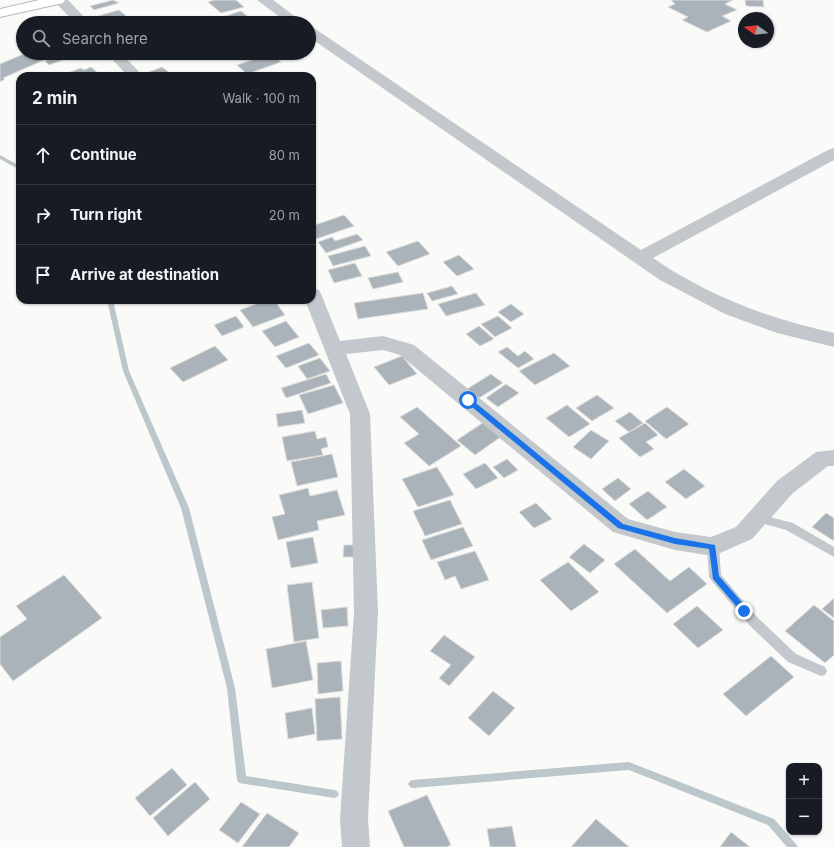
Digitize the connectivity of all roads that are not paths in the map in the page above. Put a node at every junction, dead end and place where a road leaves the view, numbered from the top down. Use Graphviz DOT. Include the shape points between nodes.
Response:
graph roads {
  1 [pos="59,0"];
  2 [pos="264,0"];
  3 [pos="0,13"];
  4 [pos="76,16"];
  5 [pos="288,16"];
  6 [pos="316,36"];
  7 [pos="120,60"];
  8 [pos="132,72"];
  9 [pos="834,154"];
  10 [pos="640,258"];
  11 [pos="316,304"];
  12 [pos="834,340"];
  13 [pos="334,348"];
  14 [pos="834,458"];
  15 [pos="758,518"];
  16 [pos="713,547"];
  17 [pos="834,552"];
  18 [pos="821,671"];
  19 [pos="356,847"];
  1 -- 3 [label="main road"];
  1 -- 4 [label="street"];
  2 -- 5 [label="street"];
  6 -- 10 [label="street"];
  7 -- 8 [label="street"];
  9 -- 10 [label="street"];
  10 -- 12 [label="street" via="666,276 732,310 784,328"];
  11 -- 13 [label="street"];
  13 -- 16 [label="street" via="383,343 407,350 621,526 675,541"];
  13 -- 19 [label="street" via="360,414 366,612 354,819"];
  14 -- 15 [label="street" via="824,458 785,487"];
  15 -- 16 [label="street" via="744,533"];
  15 -- 17 [label="lane" via="789,526"];
  16 -- 18 [label="lane" via="715,577 754,622 792,658"];
}
